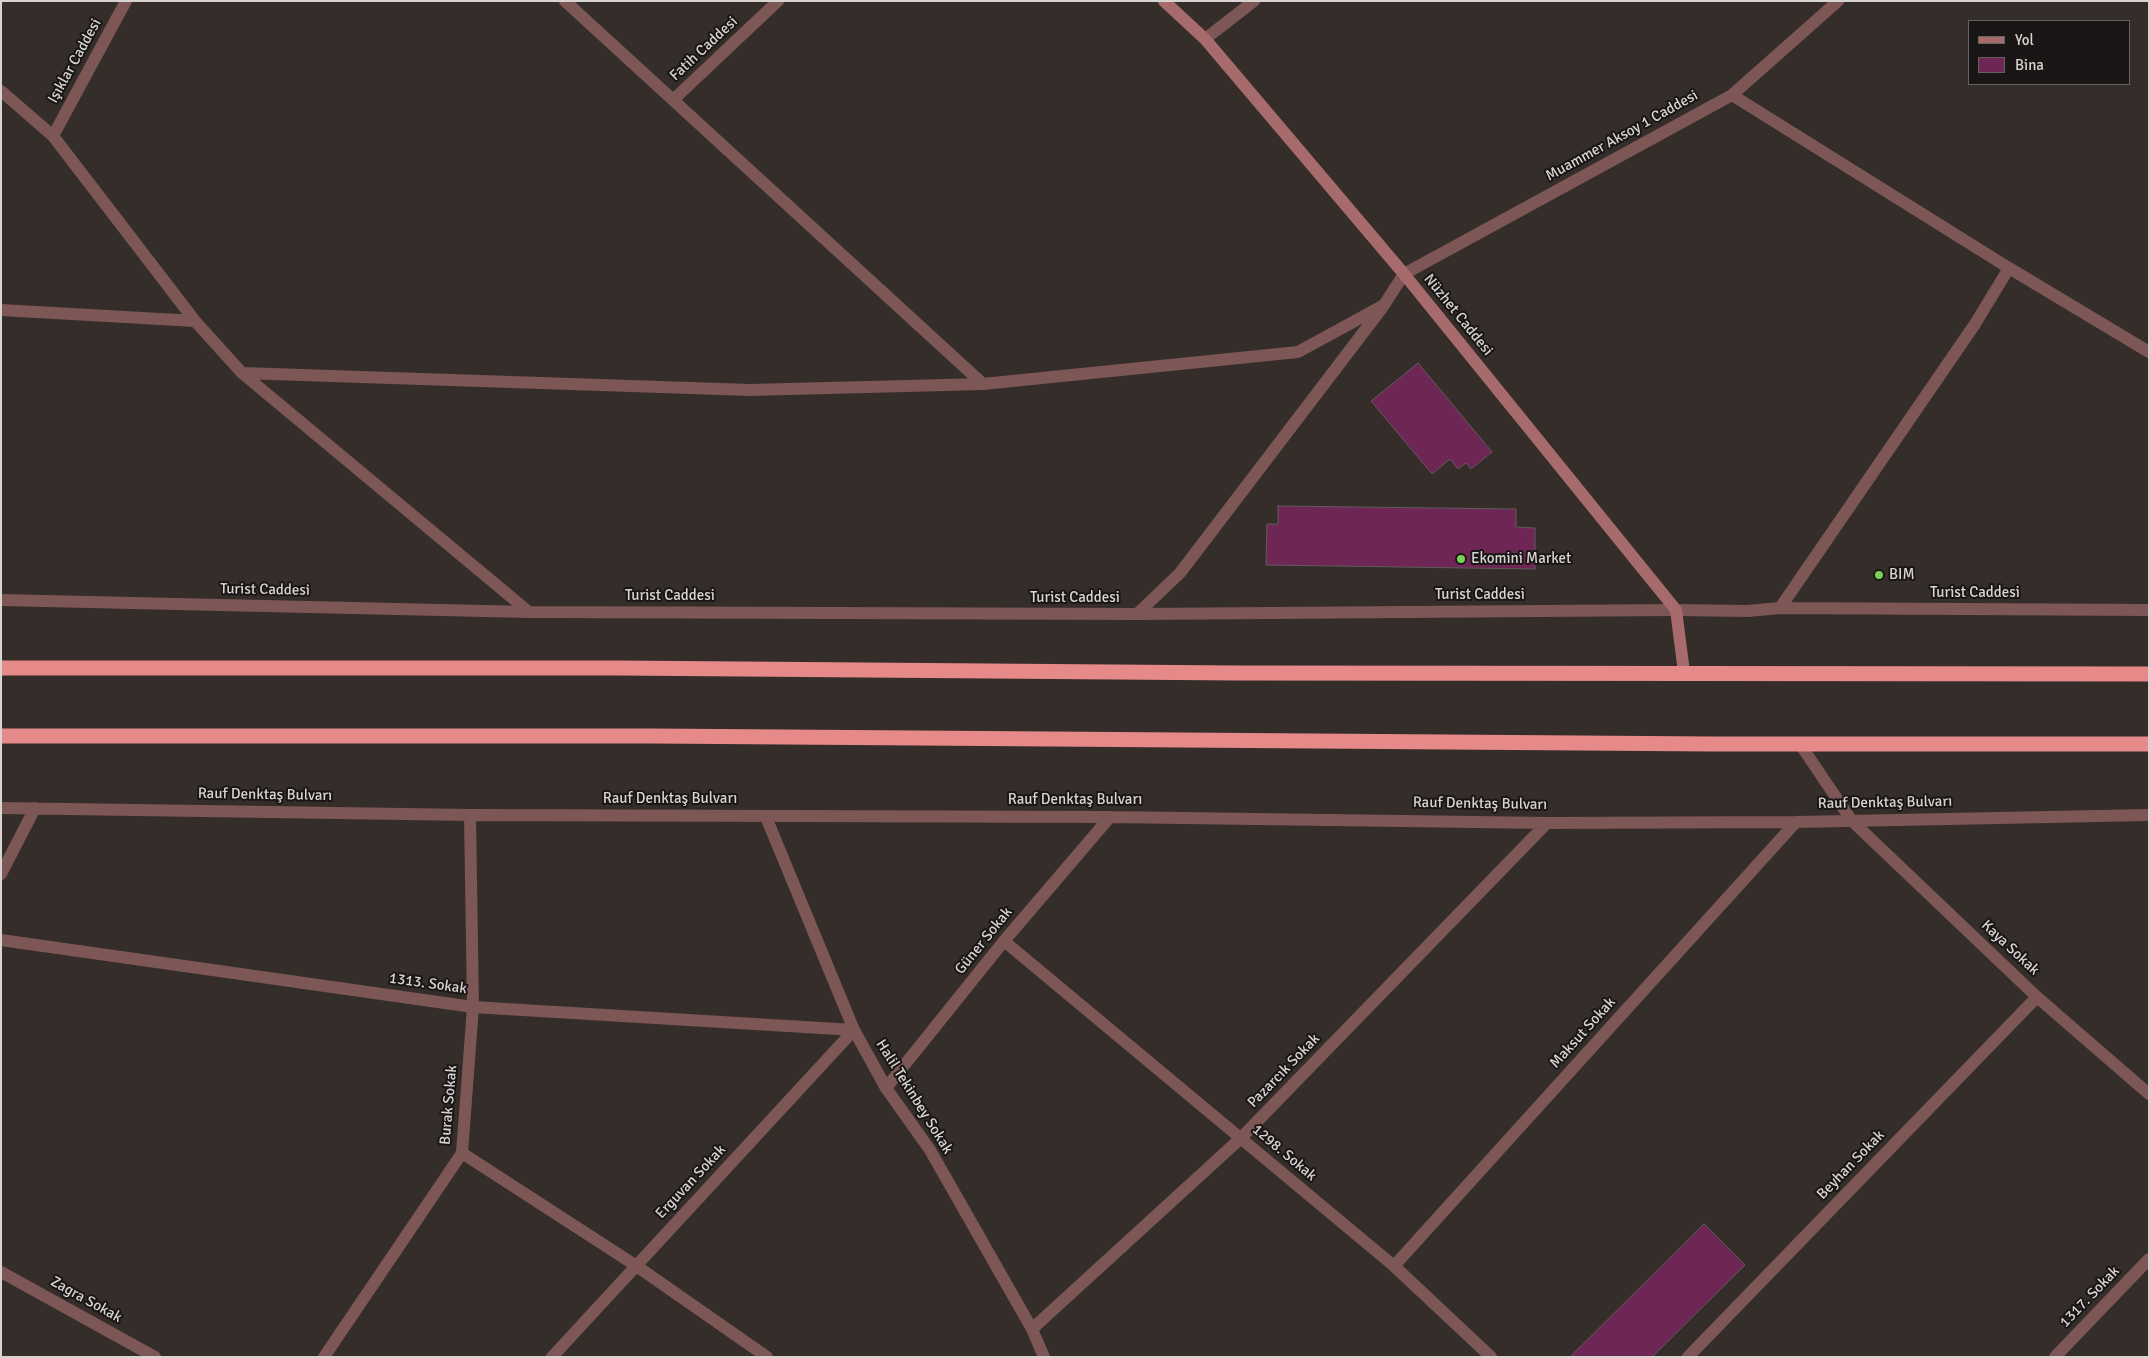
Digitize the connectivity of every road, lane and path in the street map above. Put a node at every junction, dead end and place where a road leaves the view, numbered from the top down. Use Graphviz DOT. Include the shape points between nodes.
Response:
graph roads {
  1 [pos="126,1"];
  2 [pos="566,1"];
  3 [pos="778,1"];
  4 [pos="1164,1"];
  5 [pos="1254,1"];
  6 [pos="1838,1"];
  7 [pos="1205,39"];
  8 [pos="1,92"];
  9 [pos="1732,95"];
  10 [pos="673,100"];
  11 [pos="53,136"];
  12 [pos="2009,268"];
  13 [pos="1404,274"];
  14 [pos="1384,305"];
  15 [pos="1,310"];
  16 [pos="195,321"];
  17 [pos="2149,352"];
  18 [pos="242,373"];
  19 [pos="983,384"];
  20 [pos="1,600"];
  21 [pos="1780,608"];
  22 [pos="1676,610"];
  23 [pos="2149,610"];
  24 [pos="529,612"];
  25 [pos="1137,614"];
  26 [pos="1,668"];
  27 [pos="1684,672"];
  28 [pos="2149,674"];
  29 [pos="1,736"];
  30 [pos="1800,744"];
  31 [pos="2149,744"];
  32 [pos="1,808"];
  33 [pos="35,808"];
  34 [pos="470,815"];
  35 [pos="2149,815"];
  36 [pos="766,817"];
  37 [pos="1110,817"];
  38 [pos="1852,821"];
  39 [pos="1796,822"];
  40 [pos="1547,823"];
  41 [pos="1,874"];
  42 [pos="1,940"];
  43 [pos="1004,940"];
  44 [pos="2037,997"];
  45 [pos="473,1007"];
  46 [pos="854,1030"];
  47 [pos="886,1088"];
  48 [pos="2149,1094"];
  49 [pos="1241,1138"];
  50 [pos="462,1153"];
  51 [pos="2149,1259"];
  52 [pos="635,1265"];
  53 [pos="1394,1266"];
  54 [pos="1,1272"];
  55 [pos="1032,1329"];
  56 [pos="156,1357"];
  57 [pos="324,1357"];
  58 [pos="552,1357"];
  59 [pos="767,1357"];
  60 [pos="1044,1357"];
  61 [pos="1491,1357"];
  62 [pos="1688,1357"];
  63 [pos="2054,1357"];
  1 -- 11 [label="street, Işıklar Caddesi"];
  2 -- 10 [label="street"];
  3 -- 10 [label="street, Fatih Caddesi"];
  4 -- 7 [label="street, Nüzhet Caddesi"];
  5 -- 7 [label="street"];
  6 -- 9 [label="street, Muammer Aksoy 1 Caddesi"];
  7 -- 13 [label="street, Nüzhet Caddesi"];
  8 -- 11 [label="street"];
  9 -- 12 [label="street"];
  9 -- 13 [label="street, Muammer Aksoy 1 Caddesi"];
  10 -- 19 [label="street"];
  11 -- 16 [label="street"];
  12 -- 17 [label="street"];
  12 -- 21 [label="street" via="1975,324"];
  13 -- 14 [label="street"];
  13 -- 22 [label="street, Nüzhet Caddesi"];
  14 -- 19 [label="street" via="1298,352"];
  14 -- 25 [label="street" via="1180,573"];
  15 -- 16 [label="street"];
  16 -- 18 [label="street"];
  18 -- 19 [label="street" via="750,390"];
  18 -- 24 [label="street"];
  20 -- 24 [label="street, Turist Caddesi"];
  21 -- 22 [label="street, Turist Caddesi"];
  21 -- 23 [label="street, Turist Caddesi"];
  22 -- 25 [label="street, Turist Caddesi"];
  22 -- 27 [label="street"];
  24 -- 25 [label="street, Turist Caddesi"];
  26 -- 27 [label="highway"];
  27 -- 28 [label="highway"];
  29 -- 30 [label="highway" via="652,736"];
  30 -- 31 [label="highway"];
  30 -- 38 [label="street, Kaya Sokak"];
  32 -- 33 [label="street, Rauf Denktaş Bulvarı"];
  33 -- 34 [label="street, Rauf Denktaş Bulvarı"];
  33 -- 41 [label="street"];
  34 -- 36 [label="street, Rauf Denktaş Bulvarı"];
  34 -- 45 [label="street, Burak Sokak"];
  35 -- 38 [label="street, Rauf Denktaş Bulvarı"];
  36 -- 37 [label="street, Rauf Denktaş Bulvarı"];
  36 -- 46 [label="street, Halil Tekinbey Sokak"];
  37 -- 40 [label="street, Rauf Denktaş Bulvarı"];
  37 -- 43 [label="street, Güner Sokak"];
  38 -- 39 [label="street, Rauf Denktaş Bulvarı"];
  38 -- 44 [label="street, Kaya Sokak"];
  39 -- 40 [label="street, Rauf Denktaş Bulvarı"];
  39 -- 53 [label="street, Maksut Sokak"];
  40 -- 49 [label="street, Pazarcık Sokak"];
  42 -- 45 [label="street, 1313. Sokak"];
  43 -- 47 [label="street, Güner Sokak"];
  43 -- 49 [label="street, 1298. Sokak"];
  44 -- 48 [label="street, Kaya Sokak"];
  44 -- 62 [label="street, Beyhan Sokak"];
  45 -- 46 [label="street, 1313. Sokak"];
  45 -- 50 [label="street, Burak Sokak"];
  46 -- 47 [label="street, Halil Tekinbey Sokak"];
  46 -- 52 [label="street, Erguvan Sokak"];
  47 -- 55 [label="street, Halil Tekinbey Sokak" via="930,1150"];
  49 -- 53 [label="street, 1298. Sokak"];
  49 -- 55 [label="street, Pazarcık Sokak"];
  50 -- 52 [label="street"];
  50 -- 57 [label="street, Burak Sokak"];
  51 -- 63 [label="street, 1317. Sokak"];
  52 -- 58 [label="street, Erguvan Sokak"];
  52 -- 59 [label="street"];
  53 -- 61 [label="street, 1298. Sokak"];
  54 -- 56 [label="street, Zagra Sokak"];
  55 -- 60 [label="street, Halil Tekinbey Sokak"];
}
